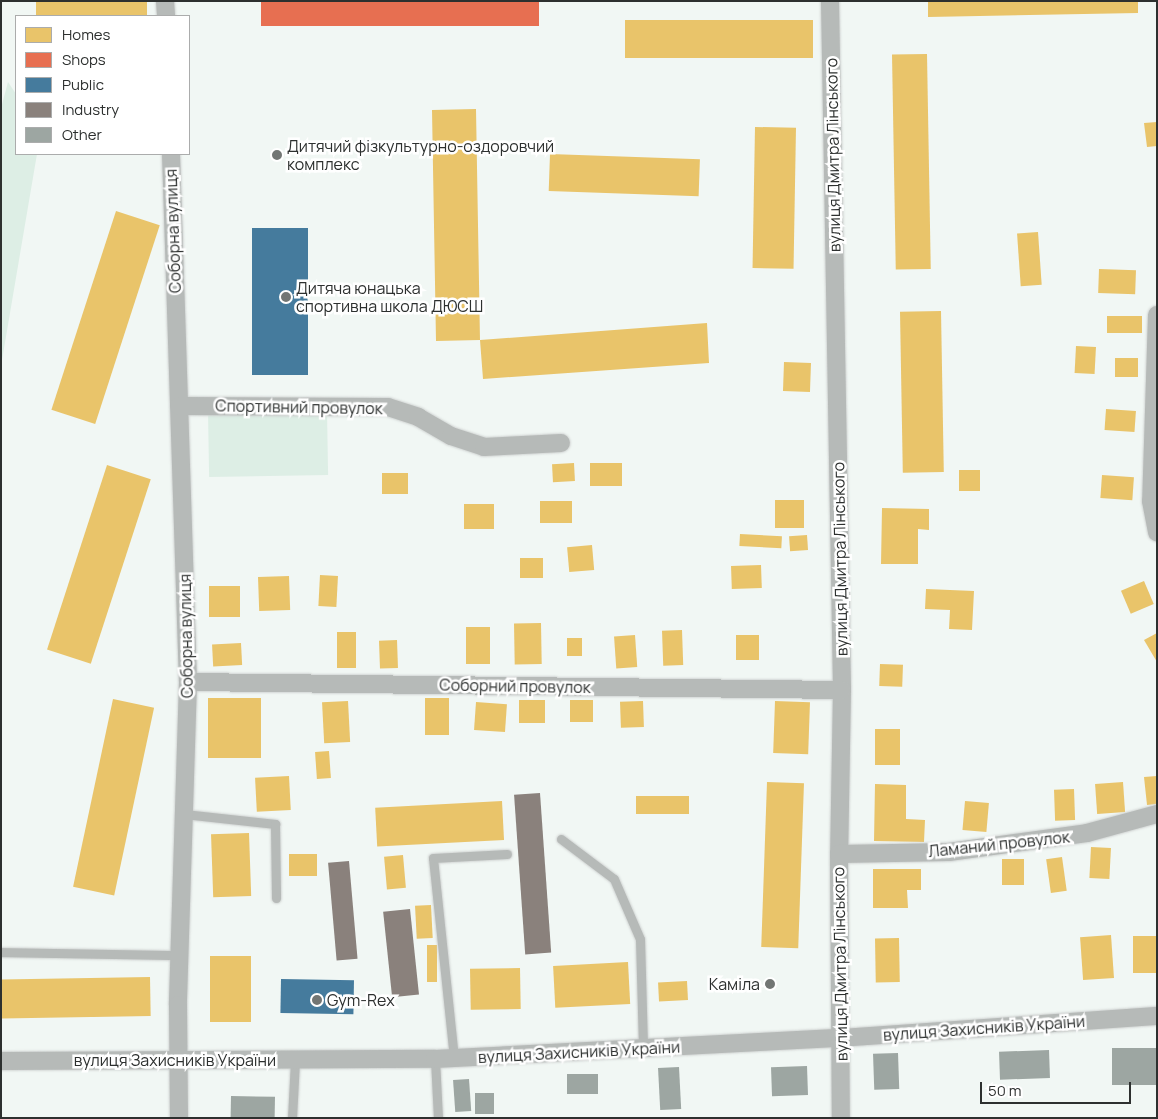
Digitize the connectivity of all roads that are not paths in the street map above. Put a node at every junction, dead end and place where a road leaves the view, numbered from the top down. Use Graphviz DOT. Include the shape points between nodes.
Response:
graph roads {
  1 [pos="165,1"];
  2 [pos="830,1"];
  3 [pos="166,15"];
  4 [pos="171,155"];
  5 [pos="1157,316"];
  6 [pos="180,406"];
  7 [pos="561,444"];
  8 [pos="1157,532"];
  9 [pos="188,682"];
  10 [pos="842,690"];
  11 [pos="184,814"];
  12 [pos="1157,814"];
  13 [pos="561,839"];
  14 [pos="507,854"];
  15 [pos="839,854"];
  16 [pos="276,898"];
  17 [pos="1,952"];
  18 [pos="180,955"];
  19 [pos="1157,1016"];
  20 [pos="840,1038"];
  21 [pos="643,1048"];
  22 [pos="454,1058"];
  23 [pos="435,1059"];
  24 [pos="179,1060"];
  25 [pos="295,1060"];
  26 [pos="1,1061"];
  27 [pos="179,1118"];
  28 [pos="292,1118"];
  29 [pos="438,1118"];
  30 [pos="841,1118"];
  1 -- 3 [label="street"];
  2 -- 10 [label="street, вулиця Дмитра Лінського"];
  4 -- 6 [label="street, Соборна вулиця"];
  5 -- 8 [label="street" via="1151,501"];
  6 -- 7 [label="street, Спортивний провулок" via="388,407 418,417 451,436 484,447"];
  6 -- 9 [label="street, Соборна вулиця"];
  9 -- 10 [label="street, Соборний провулок"];
  9 -- 11 [label="street, Соборна вулиця"];
  10 -- 15 [label="street, вулиця Дмитра Лінського"];
  11 -- 16 [label="lane" via="275,824"];
  11 -- 18 [label="street, Соборна вулиця"];
  12 -- 15 [label="street, Ламаний провулок" via="1088,833 949,852"];
  13 -- 21 [label="lane" via="614,879 640,938"];
  14 -- 22 [label="lane" via="433,858"];
  15 -- 20 [label="street, вулиця Дмитра Лінського"];
  17 -- 18 [label="lane"];
  18 -- 24 [label="street, Соборна вулиця"];
  19 -- 20 [label="street, вулиця Захисників України"];
  20 -- 21 [label="street, вулиця Захисників України"];
  20 -- 30 [label="street, вулиця Дмитра Лінського"];
  21 -- 22 [label="street, вулиця Захисників України"];
  22 -- 23 [label="street, вулиця Захисників України"];
  23 -- 25 [label="street, вулиця Захисників України"];
  23 -- 29 [label="lane"];
  24 -- 25 [label="street, вулиця Захисників України"];
  24 -- 26 [label="street, вулиця Захисників України"];
  24 -- 27 [label="street, Соборна вулиця"];
  25 -- 28 [label="lane"];
}
